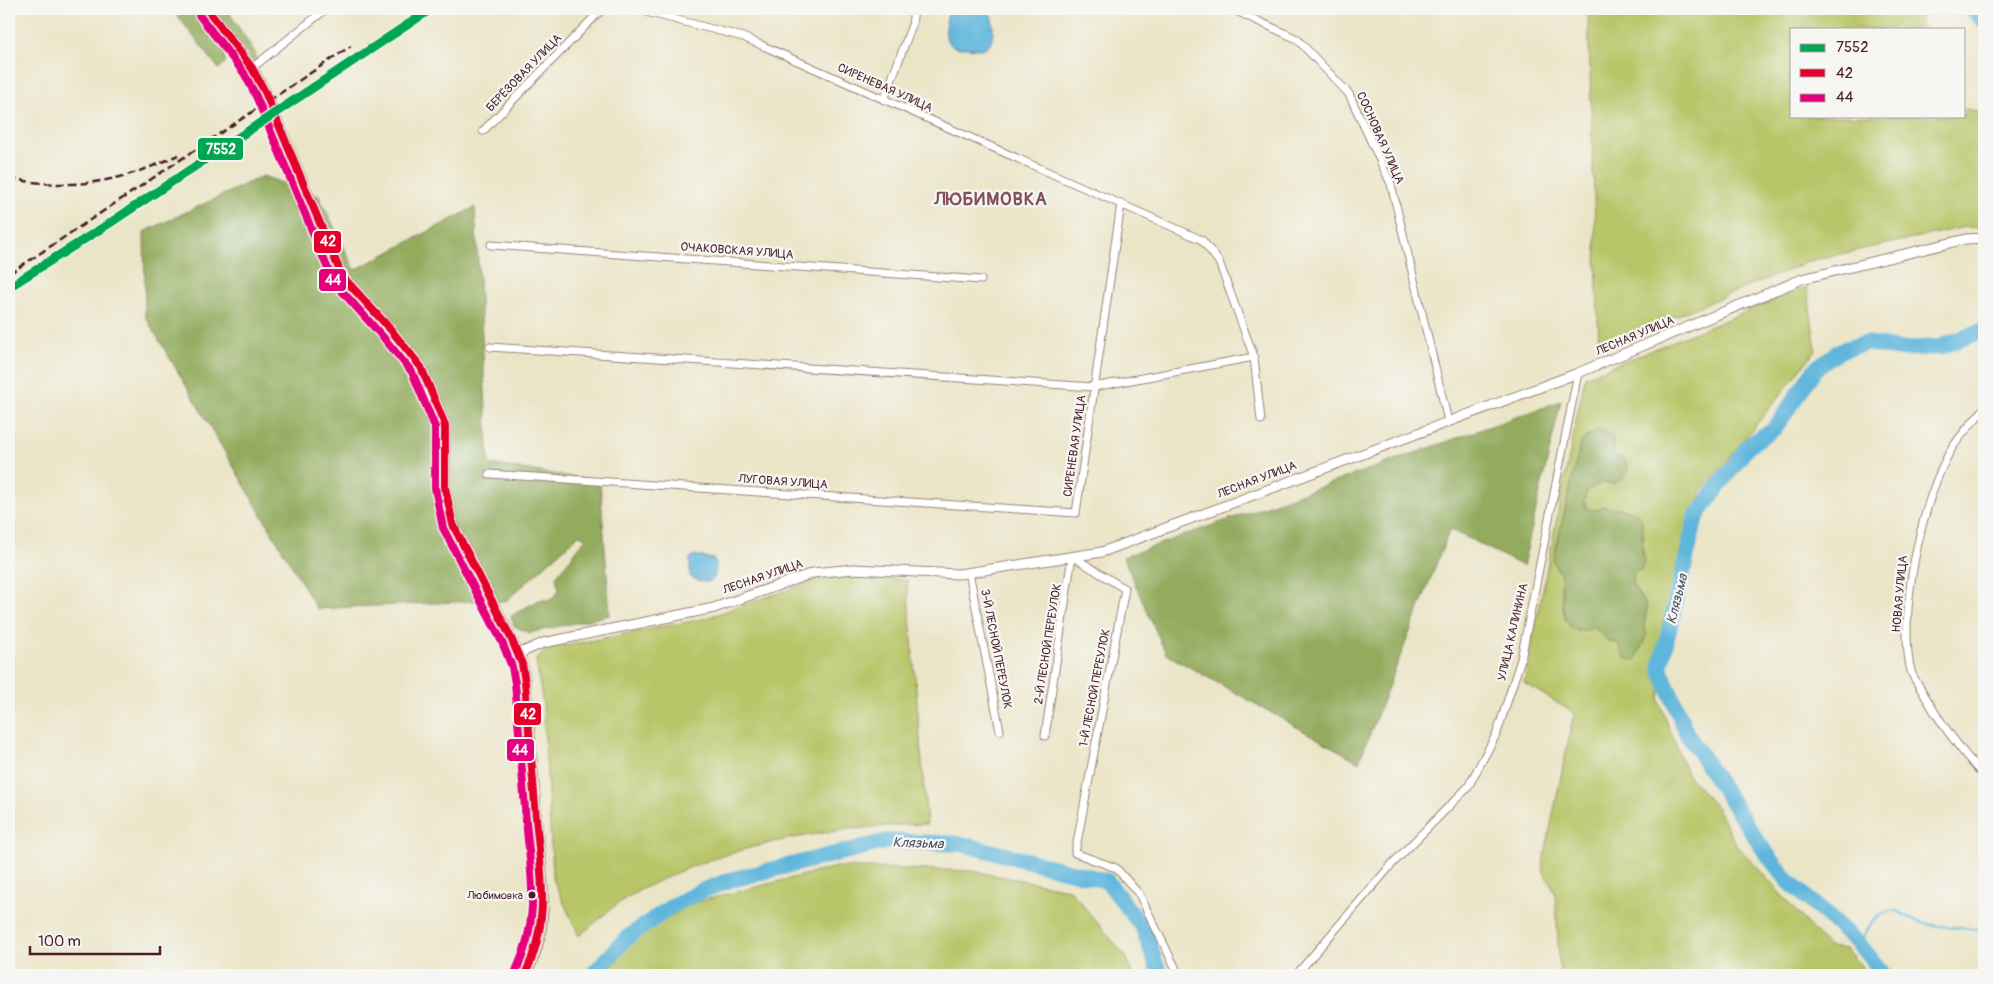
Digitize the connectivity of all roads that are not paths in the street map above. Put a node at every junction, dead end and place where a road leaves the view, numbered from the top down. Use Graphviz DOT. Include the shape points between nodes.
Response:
graph roads {
  1 [pos="207,9"];
  2 [pos="326,9"];
  3 [pos="602,9"];
  4 [pos="635,9"];
  5 [pos="914,9"];
  6 [pos="1232,9"];
  7 [pos="252,68"];
  8 [pos="884,100"];
  9 [pos="483,131"];
  10 [pos="1121,204"];
  11 [pos="1984,238"];
  12 [pos="491,244"];
  13 [pos="982,280"];
  14 [pos="490,347"];
  15 [pos="1254,357"];
  16 [pos="1578,372"];
  17 [pos="1094,387"];
  18 [pos="1984,409"];
  19 [pos="1261,420"];
  20 [pos="1448,421"];
  21 [pos="489,474"];
  22 [pos="1076,513"];
  23 [pos="1072,556"];
  24 [pos="969,572"];
  25 [pos="518,654"];
  26 [pos="1000,731"];
  27 [pos="1045,736"];
  28 [pos="1984,776"];
  29 [pos="526,975"];
  30 [pos="1179,975"];
  31 [pos="1296,975"];
  1 -- 7 [label="main road"];
  2 -- 7 [label="street"];
  3 -- 9 [label="street, БЕРЁЗОВАЯ УЛИЦА"];
  4 -- 8 [label="street, СИРЕНЕВАЯ УЛИЦА" via="743,38"];
  5 -- 8 [label="street" via="912,26"];
  6 -- 20 [label="street, СОСНОВАЯ УЛИЦА" via="1296,38 1349,94 1391,184"];
  7 -- 25 [label="main road" via="342,276 421,366 445,426 445,487 453,525"];
  8 -- 10 [label="street, СИРЕНЕВАЯ УЛИЦА"];
  10 -- 15 [label="street, СИРЕНЕВАЯ УЛИЦА" via="1202,240 1219,262"];
  10 -- 17 [label="street, СИРЕНЕВАЯ УЛИЦА"];
  11 -- 16 [label="street, ЛЕСНАЯ УЛИЦА" via="1966,239 1802,279"];
  12 -- 13 [label="street, ОЧАКОВСКАЯ УЛИЦА"];
  14 -- 17 [label="street"];
  15 -- 17 [label="street"];
  15 -- 19 [label="street, СИРЕНЕВАЯ УЛИЦА"];
  16 -- 20 [label="street, ЛЕСНАЯ УЛИЦА"];
  16 -- 31 [label="street, УЛИЦА КАЛИНИНА" via="1521,658 1497,733 1468,786 1393,863"];
  17 -- 22 [label="street, СИРЕНЕВАЯ УЛИЦА"];
  18 -- 28 [label="street, НОВАЯ УЛИЦА" via="1950,452 1924,518 1916,548 1908,612 1908,652 1911,673 1926,698 1951,736"];
  20 -- 23 [label="street, ЛЕСНАЯ УЛИЦА" via="1102,552"];
  21 -- 22 [label="street, ЛУГОВАЯ УЛИЦА"];
  23 -- 24 [label="street, ЛЕСНАЯ УЛИЦА"];
  23 -- 27 [label="street, 2-Й ЛЕСНОЙ ПЕРЕУЛОК"];
  23 -- 30 [label="street, 1-Й ЛЕСНОЙ ПЕРЕУЛОК" via="1125,589 1075,853 1116,868 1140,894"];
  24 -- 25 [label="street, ЛЕСНАЯ УЛИЦА" via="854,569 813,573 714,608 543,642"];
  24 -- 26 [label="street, 3-Й ЛЕСНОЙ ПЕРЕУЛОК"];
  25 -- 29 [label="main road" via="525,682 543,878 541,933"];
}
